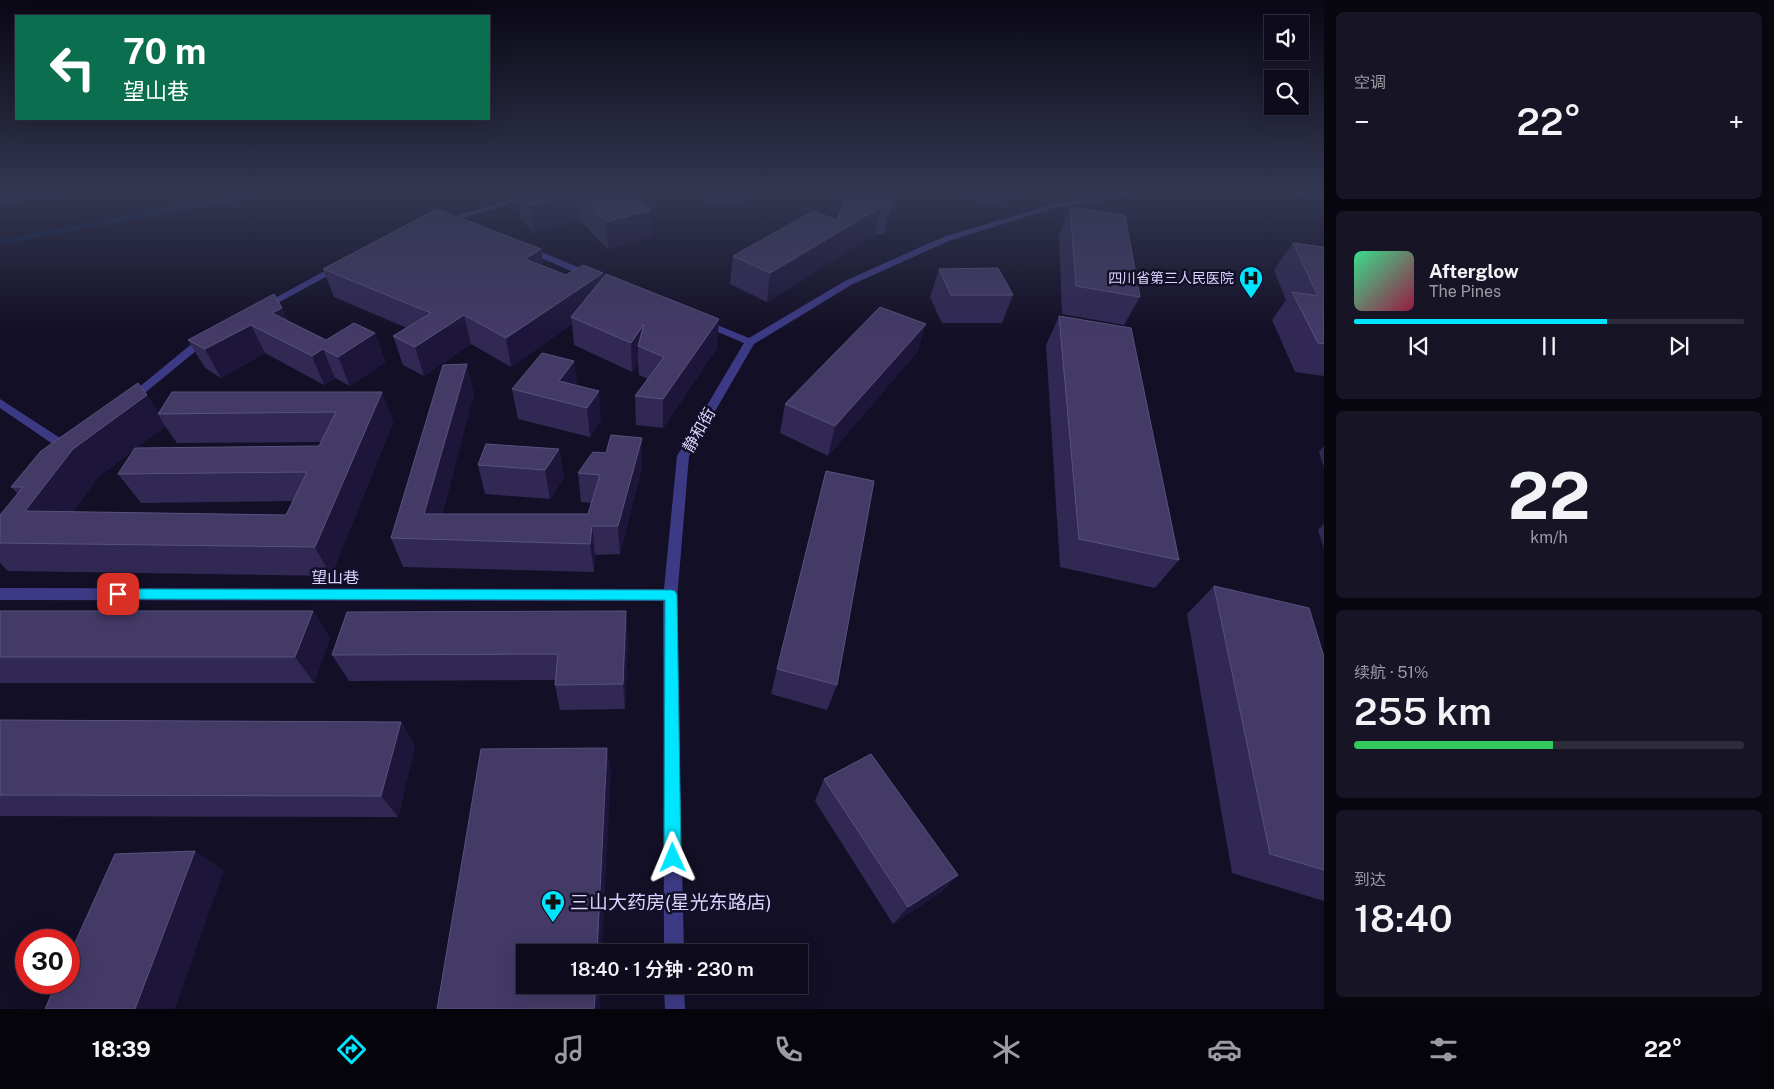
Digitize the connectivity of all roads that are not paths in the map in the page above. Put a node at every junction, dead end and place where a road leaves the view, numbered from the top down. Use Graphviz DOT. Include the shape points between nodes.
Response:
graph roads {
  1 [pos="949,238"];
  2 [pos="514,244"];
  3 [pos="352,260"];
  4 [pos="596,278"];
  5 [pos="250,315"];
  6 [pos="695,319"];
  7 [pos="215,334"];
  8 [pos="750,342"];
  9 [pos="0,403"];
  10 [pos="123,406"];
  11 [pos="71,450"];
  12 [pos="0,594"];
  13 [pos="671,595"];
  14 [pos="674,944"];
  15 [pos="674,994"];
  16 [pos="674,1009"];
  1 -- 8 [label="street, 静和街" via="848,283"];
  2 -- 4 [label="street"];
  3 -- 5 [label="street"];
  6 -- 8 [label="street"];
  7 -- 10 [label="street" via="198,344"];
  8 -- 13 [label="street, 静和街" via="683,456"];
  9 -- 11 [label="street"];
  12 -- 13 [label="street, 望山巷"];
  13 -- 14 [label="street, 静和街"];
  15 -- 16 [label="street"];
}
